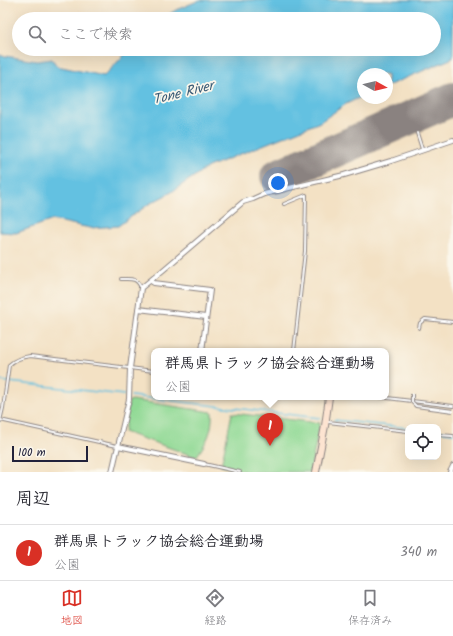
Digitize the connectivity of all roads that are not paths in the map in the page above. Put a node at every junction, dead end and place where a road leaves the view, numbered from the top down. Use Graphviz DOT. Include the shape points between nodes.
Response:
graph roads {
  1 [pos="417,133"];
  2 [pos="453,140"];
  3 [pos="423,150"];
  4 [pos="284,204"];
  5 [pos="121,280"];
  6 [pos="151,281"];
  7 [pos="140,288"];
  8 [pos="138,309"];
  9 [pos="206,318"];
  10 [pos="453,322"];
  11 [pos="419,328"];
  12 [pos="202,348"];
  13 [pos="294,348"];
  14 [pos="130,368"];
  15 [pos="151,371"];
  16 [pos="412,394"];
  17 [pos="389,398"];
  18 [pos="331,400"];
  19 [pos="453,406"];
  20 [pos="453,411"];
  21 [pos="0,421"];
  22 [pos="328,422"];
  23 [pos="405,431"];
  24 [pos="441,434"];
  25 [pos="453,436"];
  26 [pos="118,446"];
  27 [pos="204,464"];
  28 [pos="453,466"];
  29 [pos="112,472"];
  30 [pos="240,472"];
  31 [pos="316,472"];
  32 [pos="319,472"];
  33 [pos="450,472"];
  1 -- 3 [label="lane"];
  2 -- 3 [label="street"];
  3 -- 6 [label="street" via="344,175 264,194 243,202"];
  4 -- 13 [label="lane" via="306,195 305,251"];
  5 -- 7 [label="lane" via="135,280"];
  6 -- 7 [label="street"];
  6 -- 9 [label="street" via="210,290"];
  7 -- 8 [label="street"];
  8 -- 9 [label="street"];
  8 -- 14 [label="street"];
  9 -- 12 [label="street"];
  10 -- 11 [label="lane" via="426,319 420,323"];
  14 -- 15 [label="lane"];
  14 -- 21 [label="lane" via="27,356 11,363 8,368"];
  14 -- 26 [label="street" via="129,399"];
  16 -- 20 [label="lane, bridge" via="412,402 416,406"];
  17 -- 19 [label="lane"];
  18 -- 22 [label="street"];
  21 -- 26 [label="lane"];
  22 -- 23 [label="lane"];
  22 -- 31 [label="street"];
  22 -- 32 [label="street"];
  24 -- 25 [label="lane"];
  26 -- 27 [label="street"];
  26 -- 29 [label="street"];
  27 -- 30 [label="lane"];
  28 -- 33 [label="street"];
}
